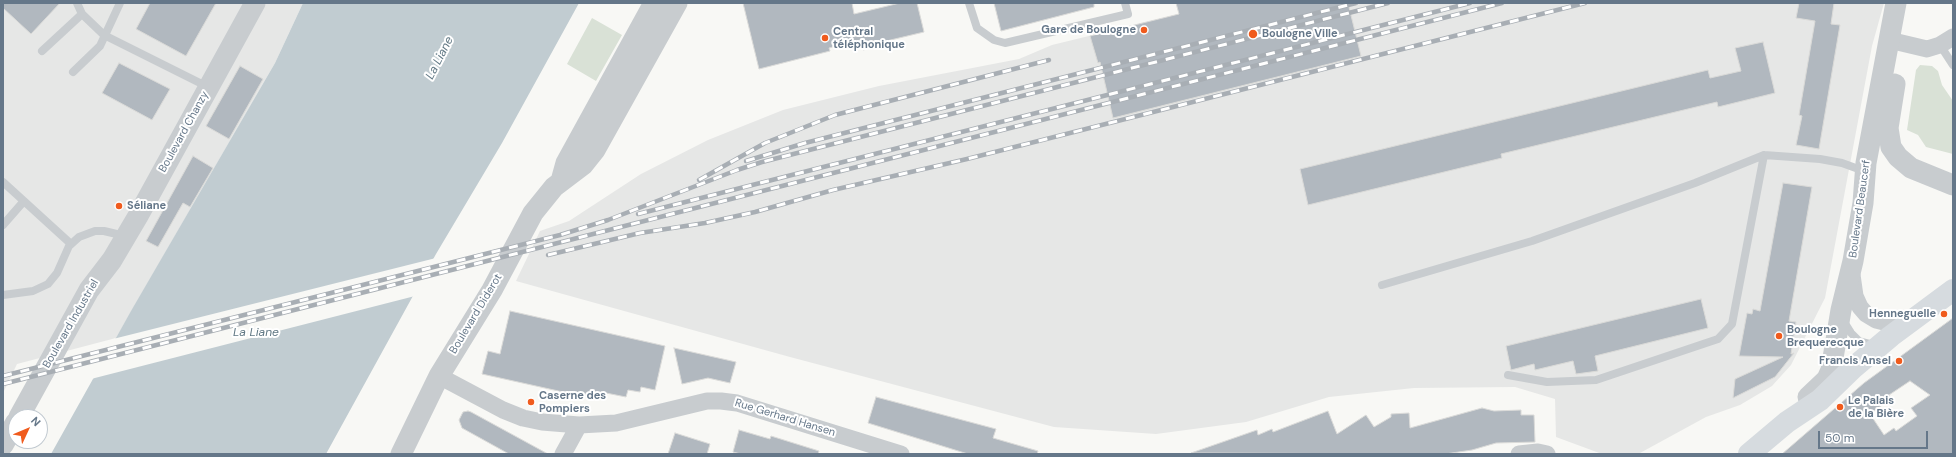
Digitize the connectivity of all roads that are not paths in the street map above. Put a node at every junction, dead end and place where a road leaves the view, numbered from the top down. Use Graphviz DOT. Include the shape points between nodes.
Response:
graph roads {
  1 [pos="76,3"];
  2 [pos="120,3"];
  3 [pos="255,3"];
  4 [pos="654,3"];
  5 [pos="677,3"];
  6 [pos="969,3"];
  7 [pos="1125,3"];
  8 [pos="1896,3"];
  9 [pos="1909,3"];
  10 [pos="82,14"];
  11 [pos="104,35"];
  12 [pos="1947,41"];
  13 [pos="1896,42"];
  14 [pos="42,51"];
  15 [pos="1953,65"];
  16 [pos="73,72"];
  17 [pos="209,87"];
  18 [pos="1764,155"];
  19 [pos="1869,172"];
  20 [pos="1926,174"];
  21 [pos="561,181"];
  22 [pos="3,182"];
  23 [pos="1953,184"];
  24 [pos="24,201"];
  25 [pos="3,225"];
  26 [pos="126,236"];
  27 [pos="71,244"];
  28 [pos="112,260"];
  29 [pos="1853,261"];
  30 [pos="1382,284"];
  31 [pos="1953,290"];
  32 [pos="3,295"];
  33 [pos="1840,310"];
  34 [pos="1911,322"];
  35 [pos="1879,346"];
  36 [pos="1508,375"];
  37 [pos="439,376"];
  38 [pos="23,409"];
  39 [pos="39,409"];
  40 [pos="1786,422"];
  41 [pos="579,425"];
  42 [pos="8,436"];
  43 [pos="3,445"];
  44 [pos="401,454"];
  45 [pos="563,454"];
  46 [pos="901,454"];
  47 [pos="1519,454"];
  48 [pos="1547,454"];
  49 [pos="1749,454"];
  1 -- 10 [label="lane"];
  2 -- 11 [label="lane"];
  3 -- 17 [label="street, Boulevard Chanzy"];
  4 -- 21 [label="street, Boulevard Diderot" via="566,163"];
  5 -- 21 [label="street, Boulevard Diderot" via="595,150 583,164"];
  6 -- 7 [label="lane" via="975,24 982,32 999,42 1012,42 1128,14"];
  8 -- 13 [label="street, Boulevard Beaucerf"];
  9 -- 13 [label="street, Boulevard Beaucerf"];
  10 -- 11 [label="lane"];
  10 -- 14 [label="lane"];
  11 -- 16 [label="lane" via="100,46"];
  11 -- 17 [label="lane"];
  12 -- 13 [label="street" via="1922,49"];
  12 -- 15 [label="lane"];
  13 -- 19 [label="street, Boulevard Beaucerf"];
  13 -- 20 [label="street, Boulevard Beaucerf" via="1888,135 1891,147 1902,161"];
  17 -- 26 [label="street, Boulevard Chanzy"];
  18 -- 19 [label="lane" via="1820,159"];
  18 -- 30 [label="lane" via="1695,183 1532,241"];
  18 -- 36 [label="lane" via="1732,324 1718,340 1596,380 1547,382"];
  19 -- 20 [label="street" via="1886,162"];
  19 -- 29 [label="street, Boulevard Beaucerf"];
  20 -- 23 [label="street"];
  21 -- 37 [label="street, Boulevard Diderot" via="533,213 492,290"];
  22 -- 24 [label="lane"];
  24 -- 25 [label="lane"];
  24 -- 27 [label="lane"];
  26 -- 27 [label="lane" via="104,230 95,231 79,237"];
  26 -- 28 [label="street, Boulevard Chanzy"];
  27 -- 32 [label="lane" via="57,273 48,284 33,291"];
  28 -- 38 [label="street, Boulevard Industriel" via="79,307"];
  28 -- 39 [label="street, Boulevard Industriel" via="96,305"];
  29 -- 33 [label="street, Boulevard Beaucerf"];
  29 -- 34 [label="street" via="1853,290 1863,311 1882,322"];
  31 -- 34 [label="main road"];
  33 -- 35 [label="lane" via="1844,324 1854,337 1864,343"];
  33 -- 40 [label="street, Boulevard Beaucerf" via="1830,373"];
  34 -- 35 [label="main road"];
  35 -- 40 [label="main road" via="1820,400"];
  37 -- 41 [label="street, Rue Gerhard Hansen" via="523,418"];
  37 -- 44 [label="street, Boulevard Diderot"];
  40 -- 49 [label="main road"];
  41 -- 45 [label="street"];
  41 -- 46 [label="street, Rue Gerhard Hansen" via="616,423 707,401 721,401 737,403"];
  42 -- 43 [label="street"];
  47 -- 48 [label="street"];
}
